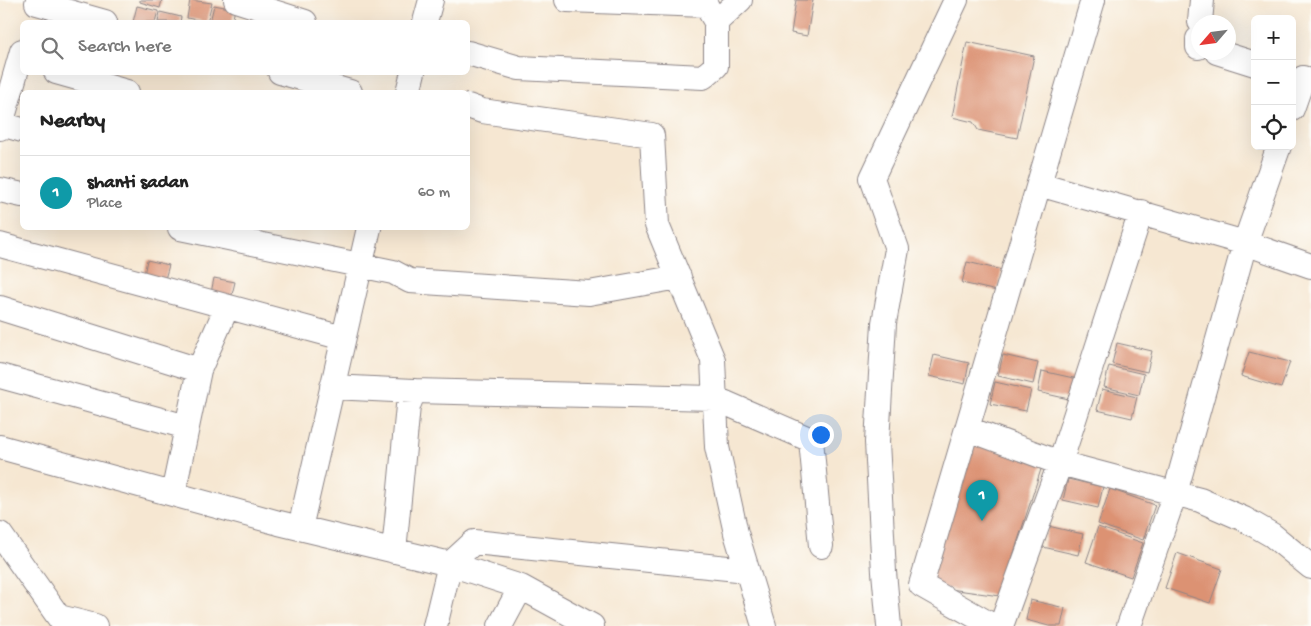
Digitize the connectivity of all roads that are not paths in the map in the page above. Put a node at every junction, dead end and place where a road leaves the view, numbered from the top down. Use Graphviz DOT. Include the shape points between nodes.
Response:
graph roads {
  1 [pos="236,0"];
  2 [pos="431,0"];
  3 [pos="567,0"];
  4 [pos="740,0"];
  5 [pos="956,0"];
  6 [pos="1093,0"];
  7 [pos="1202,0"];
  8 [pos="593,1"];
  9 [pos="35,8"];
  10 [pos="1201,15"];
  11 [pos="95,20"];
  12 [pos="300,20"];
  13 [pos="426,20"];
  14 [pos="716,22"];
  15 [pos="470,54"];
  16 [pos="1236,58"];
  17 [pos="1251,63"];
  18 [pos="20,64"];
  19 [pos="67,75"];
  20 [pos="290,75"];
  21 [pos="1302,78"];
  22 [pos="120,90"];
  23 [pos="343,90"];
  24 [pos="1293,105"];
  25 [pos="470,107"];
  26 [pos="8,127"];
  27 [pos="1278,150"];
  28 [pos="1039,184"];
  29 [pos="0,190"];
  30 [pos="20,195"];
  31 [pos="1141,212"];
  32 [pos="190,230"];
  33 [pos="369,230"];
  34 [pos="1245,243"];
  35 [pos="0,245"];
  36 [pos="360,265"];
  37 [pos="1311,266"];
  38 [pos="679,277"];
  39 [pos="227,307"];
  40 [pos="0,308"];
  41 [pos="343,338"];
  42 [pos="199,370"];
  43 [pos="0,376"];
  44 [pos="332,387"];
  45 [pos="414,391"];
  46 [pos="714,398"];
  47 [pos="187,427"];
  48 [pos="968,429"];
  49 [pos="0,447"];
  50 [pos="1060,462"];
  51 [pos="173,494"];
  52 [pos="1175,494"];
  53 [pos="300,528"];
  54 [pos="0,534"];
  55 [pos="821,546"];
  56 [pos="394,550"];
  57 [pos="450,564"];
  58 [pos="1311,567"];
  59 [pos="747,570"];
  60 [pos="521,587"];
  61 [pos="62,621"];
  62 [pos="95,626"];
  63 [pos="436,626"];
  64 [pos="500,626"];
  65 [pos="591,626"];
  66 [pos="764,626"];
  67 [pos="889,626"];
  68 [pos="993,626"];
  69 [pos="1001,626"];
  70 [pos="1129,626"];
  1 -- 12 [label="street"];
  2 -- 13 [label="street"];
  3 -- 8 [label="street"];
  4 -- 14 [label="street"];
  5 -- 67 [label="street" via="872,178 897,249 884,323 877,442"];
  6 -- 28 [label="street"];
  7 -- 10 [label="street"];
  8 -- 14 [label="street" via="706,5"];
  9 -- 11 [label="street"];
  14 -- 15 [label="street" via="716,66 703,78 519,68"];
  16 -- 17 [label="street"];
  18 -- 26 [label="street"];
  19 -- 22 [label="street"];
  20 -- 23 [label="street"];
  21 -- 24 [label="street"];
  25 -- 38 [label="street" via="652,135 657,225"];
  27 -- 34 [label="street"];
  28 -- 31 [label="street"];
  28 -- 48 [label="street"];
  29 -- 30 [label="street"];
  31 -- 34 [label="street"];
  31 -- 50 [label="street"];
  32 -- 36 [label="street"];
  33 -- 36 [label="street"];
  34 -- 37 [label="street"];
  34 -- 52 [label="street"];
  35 -- 39 [label="street"];
  36 -- 38 [label="street" via="394,272 410,281 589,293"];
  36 -- 41 [label="street"];
  38 -- 46 [label="street" via="713,360"];
  39 -- 41 [label="street"];
  39 -- 42 [label="street"];
  40 -- 42 [label="street"];
  41 -- 44 [label="street"];
  42 -- 47 [label="street"];
  43 -- 47 [label="street"];
  44 -- 45 [label="street"];
  44 -- 53 [label="street"];
  45 -- 46 [label="street"];
  45 -- 56 [label="street" via="408,406"];
  46 -- 55 [label="street" via="811,440"];
  46 -- 59 [label="street" via="717,447"];
  47 -- 51 [label="street"];
  48 -- 50 [label="street"];
  48 -- 68 [label="street" via="921,585"];
  49 -- 51 [label="street"];
  50 -- 52 [label="street"];
  50 -- 69 [label="street"];
  51 -- 53 [label="street"];
  52 -- 58 [label="street" via="1200,500 1244,519 1272,535"];
  52 -- 70 [label="street"];
  53 -- 56 [label="street"];
  54 -- 61 [label="street"];
  56 -- 57 [label="street"];
  57 -- 59 [label="street" via="474,542"];
  57 -- 60 [label="street"];
  57 -- 63 [label="street"];
  59 -- 66 [label="street"];
  60 -- 64 [label="street"];
  60 -- 65 [label="street"];
  61 -- 62 [label="street"];
}
